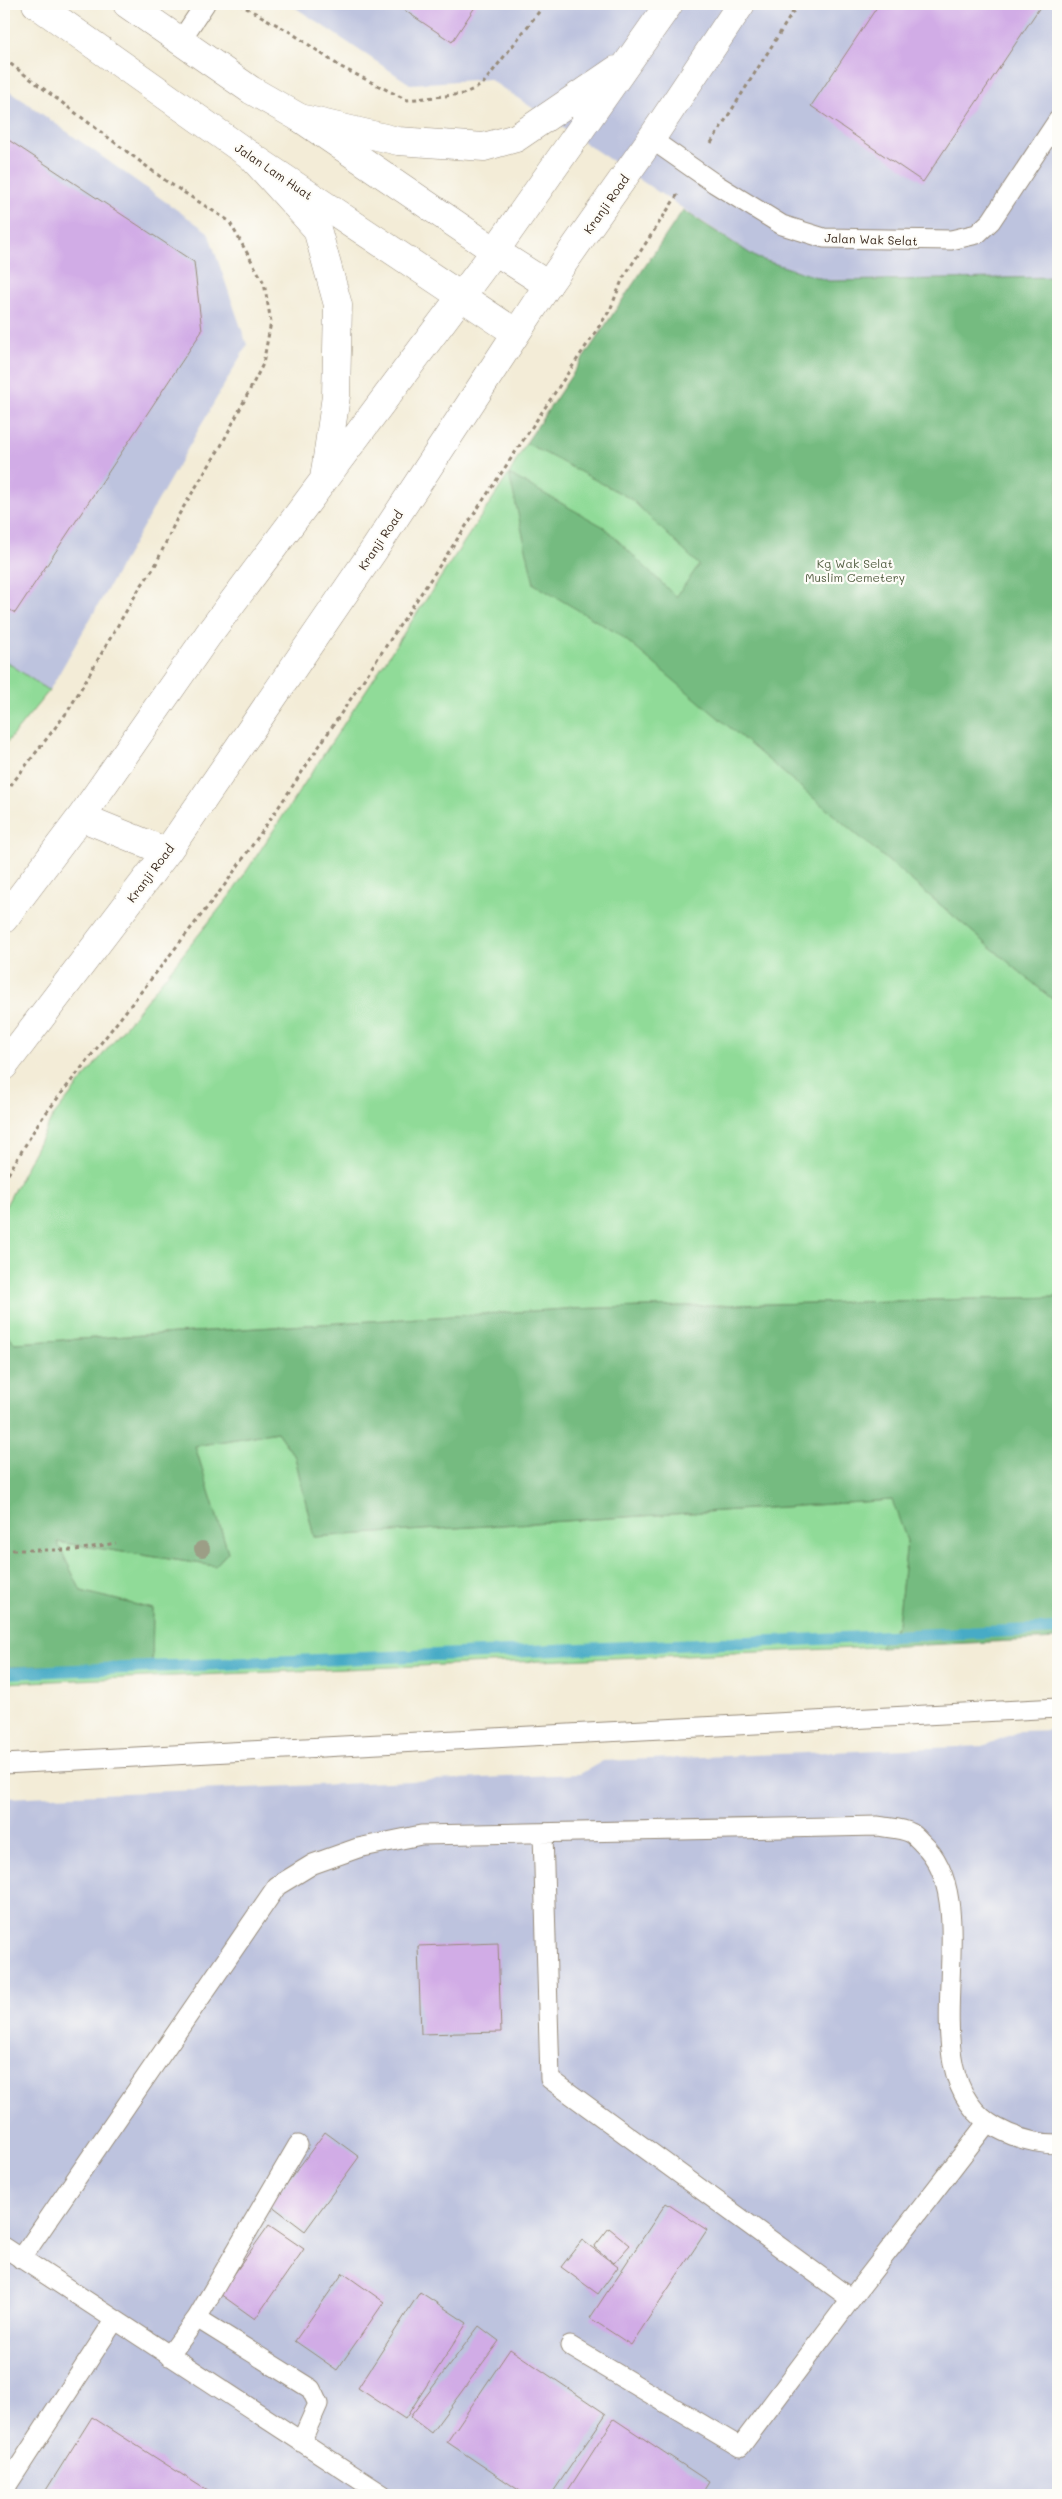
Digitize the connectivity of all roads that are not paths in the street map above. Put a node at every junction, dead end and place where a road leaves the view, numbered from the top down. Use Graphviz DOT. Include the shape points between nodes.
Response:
graph roads {
  1 [pos="36,4"];
  2 [pos="127,4"];
  3 [pos="204,4"];
  4 [pos="669,4"];
  5 [pos="741,4"];
  6 [pos="181,40"];
  7 [pos="628,62"];
  8 [pos="300,118"];
  9 [pos="1058,120"];
  10 [pos="652,139"];
  11 [pos="252,156"];
  12 [pos="495,251"];
  13 [pos="548,285"];
  14 [pos="461,297"];
  15 [pos="516,333"];
  16 [pos="324,480"];
  17 [pos="81,817"];
  18 [pos="167,852"];
  19 [pos="4,919"];
  20 [pos="4,1066"];
  21 [pos="1058,1708"];
  22 [pos="4,1764"];
  23 [pos="543,1833"];
  24 [pos="987,2123"];
  25 [pos="1058,2144"];
  26 [pos="298,2145"];
  27 [pos="4,2247"];
  28 [pos="21,2259"];
  29 [pos="851,2299"];
  30 [pos="198,2318"];
  31 [pos="114,2321"];
  32 [pos="570,2346"];
  33 [pos="169,2356"];
  34 [pos="301,2442"];
  35 [pos="4,2490"];
  36 [pos="383,2495"];
  1 -- 11 [label="main road, Jalan Lam Huat"];
  2 -- 6 [label="main road"];
  3 -- 6 [label="lane"];
  4 -- 7 [label="main road"];
  5 -- 10 [label="main road, Kranji Road"];
  6 -- 8 [label="main road" via="251,90"];
  7 -- 8 [label="main road" via="516,138 484,147 398,140"];
  7 -- 12 [label="main road"];
  8 -- 12 [label="main road"];
  9 -- 10 [label="lane, Jalan Wak Selat" via="991,221 977,234 951,240 824,238 782,225"];
  10 -- 13 [label="main road, Kranji Road"];
  11 -- 14 [label="main road, Jalan Lam Huat"];
  11 -- 16 [label="main road" via="317,229 338,305 336,396"];
  12 -- 13 [label="main road"];
  12 -- 14 [label="main road"];
  13 -- 15 [label="main road, Kranji Road"];
  14 -- 15 [label="main road, Jalan Lam Huat"];
  14 -- 16 [label="main road"];
  15 -- 18 [label="main road, Kranji Road" via="374,550"];
  16 -- 17 [label="main road" via="208,635"];
  17 -- 18 [label="main road"];
  17 -- 19 [label="main road"];
  18 -- 20 [label="main road, Kranji Road"];
  21 -- 22 [label="lane"];
  23 -- 24 [label="lane" via="878,1826 911,1833 932,1852 944,1877 950,1904 951,2054 966,2101"];
  23 -- 28 [label="lane" via="421,1835 331,1857 277,1886"];
  23 -- 29 [label="lane" via="550,2079"];
  24 -- 25 [label="lane" via="1037,2144"];
  24 -- 29 [label="lane"];
  26 -- 30 [label="lane"];
  27 -- 28 [label="lane"];
  28 -- 31 [label="lane"];
  29 -- 32 [label="lane" via="740,2447"];
  30 -- 33 [label="lane"];
  30 -- 34 [label="lane" via="311,2389 318,2404"];
  31 -- 33 [label="lane"];
  31 -- 35 [label="lane"];
  33 -- 34 [label="lane"];
  34 -- 36 [label="lane"];
}
